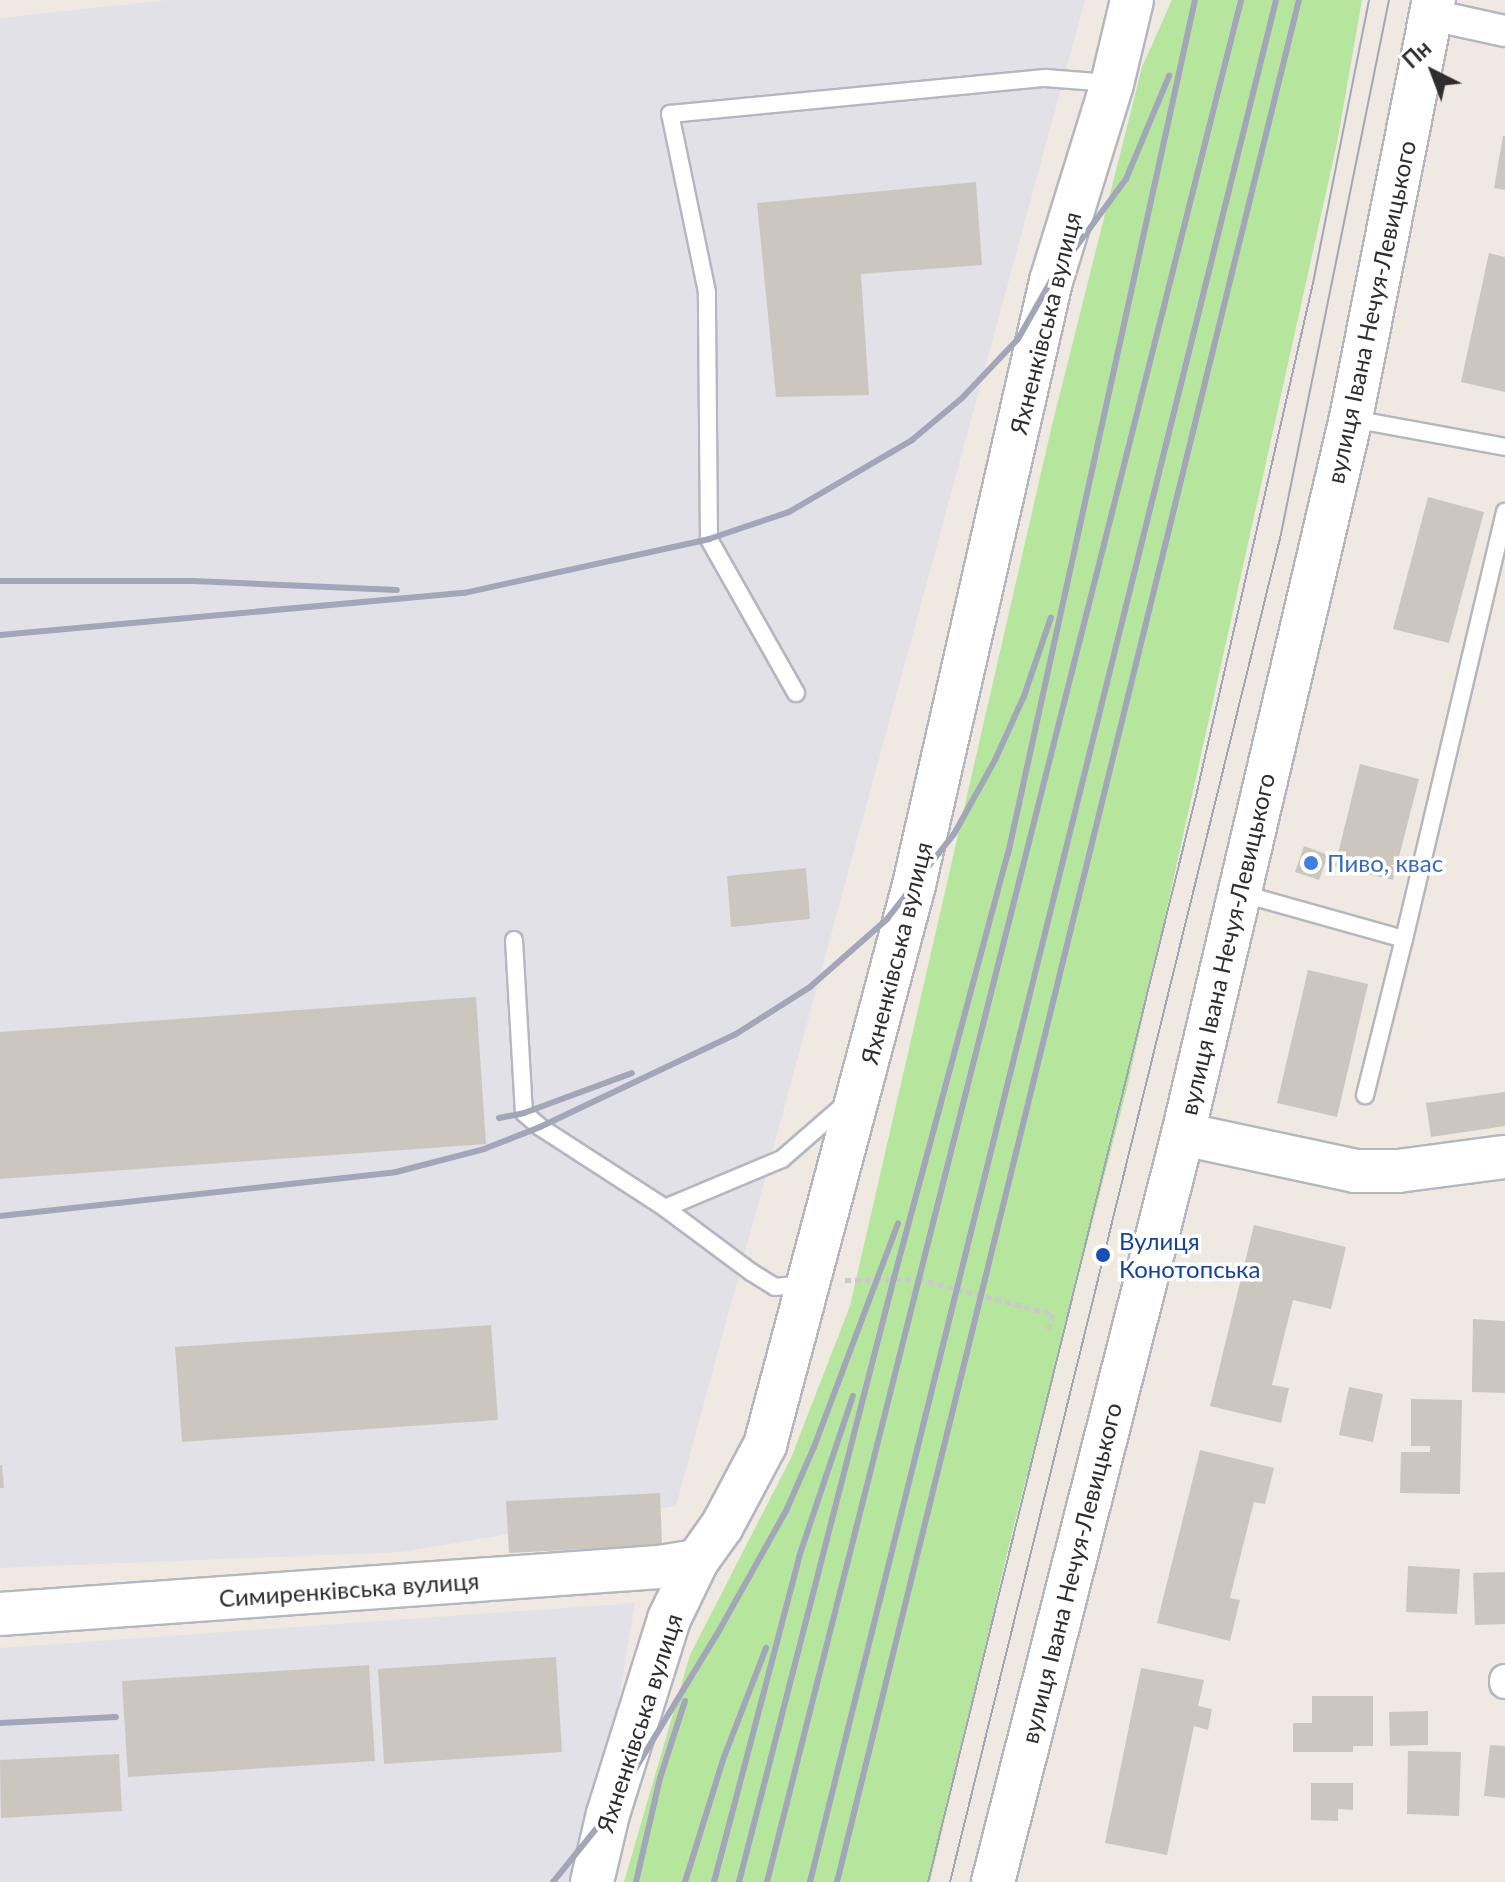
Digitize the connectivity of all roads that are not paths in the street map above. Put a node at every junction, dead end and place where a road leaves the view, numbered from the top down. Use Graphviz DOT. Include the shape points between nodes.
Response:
graph roads {
  1 [pos="1132,0"];
  2 [pos="1433,7"];
  3 [pos="1505,31"];
  4 [pos="1112,84"];
  5 [pos="1351,418"];
  6 [pos="1505,447"];
  7 [pos="1505,512"];
  8 [pos="796,693"];
  9 [pos="1239,893"];
  10 [pos="1404,939"];
  11 [pos="514,940"];
  12 [pos="862,1088"];
  13 [pos="1365,1095"];
  14 [pos="1183,1134"];
  15 [pos="1505,1157"];
  16 [pos="665,1208"];
  17 [pos="811,1284"];
  18 [pos="697,1561"];
  19 [pos="0,1614"];
  20 [pos="592,1882"];
  21 [pos="993,1882"];
  1 -- 4 [label="main road, Яхненківська вулиця"];
  2 -- 3 [label="street"];
  2 -- 5 [label="main road, вулиця Івана Нечуя-Левицького"];
  4 -- 8 [label="lane" via="1045,78 670,114 707,292 709,539"];
  4 -- 12 [label="main road, Яхненківська вулиця" via="1051,281 914,885"];
  5 -- 6 [label="lane"];
  5 -- 9 [label="main road, вулиця Івана Нечуя-Левицького"];
  7 -- 10 [label="lane"];
  9 -- 10 [label="lane"];
  9 -- 14 [label="main road, вулиця Івана Нечуя-Левицького"];
  10 -- 13 [label="lane"];
  11 -- 16 [label="lane" via="524,1113"];
  12 -- 16 [label="lane" via="782,1159"];
  12 -- 17 [label="main road, Яхненківська вулиця"];
  14 -- 15 [label="main road" via="1355,1171"];
  14 -- 21 [label="main road, вулиця Івана Нечуя-Левицького"];
  16 -- 17 [label="lane" via="775,1287"];
  17 -- 18 [label="main road, Яхненківська вулиця" via="765,1445"];
  18 -- 19 [label="main road, Симиренківська вулиця"];
  18 -- 20 [label="main road, Яхненківська вулиця" via="653,1662"];
}
